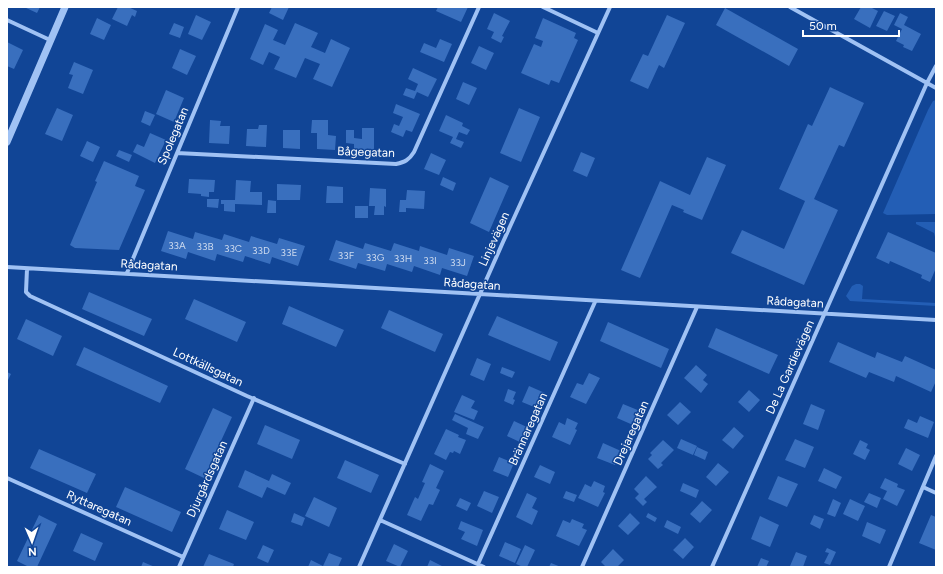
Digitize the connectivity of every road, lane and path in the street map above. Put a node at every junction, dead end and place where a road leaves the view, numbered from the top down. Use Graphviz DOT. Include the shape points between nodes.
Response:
graph roads {
  1 [pos="65,7"];
  2 [pos="238,7"];
  3 [pos="479,7"];
  4 [pos="543,7"];
  5 [pos="610,7"];
  6 [pos="790,7"];
  7 [pos="7,20"];
  8 [pos="598,33"];
  9 [pos="50,40"];
  10 [pos="936,66"];
  11 [pos="927,83"];
  12 [pos="936,88"];
  13 [pos="7,142"];
  14 [pos="177,153"];
  15 [pos="7,267"];
  16 [pos="27,269"];
  17 [pos="127,274"];
  18 [pos="481,294"];
  19 [pos="595,302"];
  20 [pos="697,307"];
  21 [pos="825,314"];
  22 [pos="936,320"];
  23 [pos="254,398"];
  24 [pos="936,456"];
  25 [pos="405,464"];
  26 [pos="7,478"];
  27 [pos="922,488"];
  28 [pos="936,493"];
  29 [pos="380,520"];
  30 [pos="183,557"];
  31 [pos="478,564"];
  32 [pos="179,567"];
  33 [pos="359,567"];
  34 [pos="484,567"];
  35 [pos="582,567"];
  36 [pos="712,567"];
  37 [pos="889,567"];
  1 -- 9 [label="street"];
  2 -- 14 [label="street, Spolegatan"];
  3 -- 14 [label="street, Bågegatan" via="414,152 405,162 396,164"];
  4 -- 8 [label="street"];
  5 -- 8 [label="street, Linjevägen"];
  6 -- 11 [label="street"];
  7 -- 9 [label="street"];
  8 -- 18 [label="street, Linjevägen"];
  9 -- 13 [label="street"];
  10 -- 11 [label="street, De La Gardievägen"];
  11 -- 12 [label="street"];
  11 -- 21 [label="street, De La Gardievägen"];
  14 -- 17 [label="street, Spolegatan"];
  15 -- 16 [label="street, Rådagatan"];
  16 -- 17 [label="street, Rådagatan"];
  16 -- 23 [label="street, Lottkällsgatan" via="26,292 30,296"];
  17 -- 18 [label="street, Rådagatan"];
  18 -- 19 [label="street, Rådagatan"];
  18 -- 25 [label="street, Linjevägen"];
  19 -- 20 [label="street, Rådagatan"];
  19 -- 31 [label="street, Brännaregatan"];
  20 -- 21 [label="street, Rådagatan"];
  20 -- 35 [label="street, Drejaregatan"];
  21 -- 22 [label="street, Rådagatan"];
  21 -- 36 [label="street, De La Gardievägen"];
  23 -- 25 [label="street, Lottkällsgatan"];
  23 -- 30 [label="street, Djurgårdsgatan"];
  24 -- 27 [label="street"];
  25 -- 29 [label="street, Linjevägen"];
  26 -- 30 [label="street, Ryttaregatan"];
  27 -- 28 [label="street"];
  27 -- 37 [label="street"];
  29 -- 31 [label="street"];
  29 -- 33 [label="street, Linjevägen"];
  30 -- 32 [label="street, Djurgårdsgatan"];
  31 -- 34 [label="street"];
}
